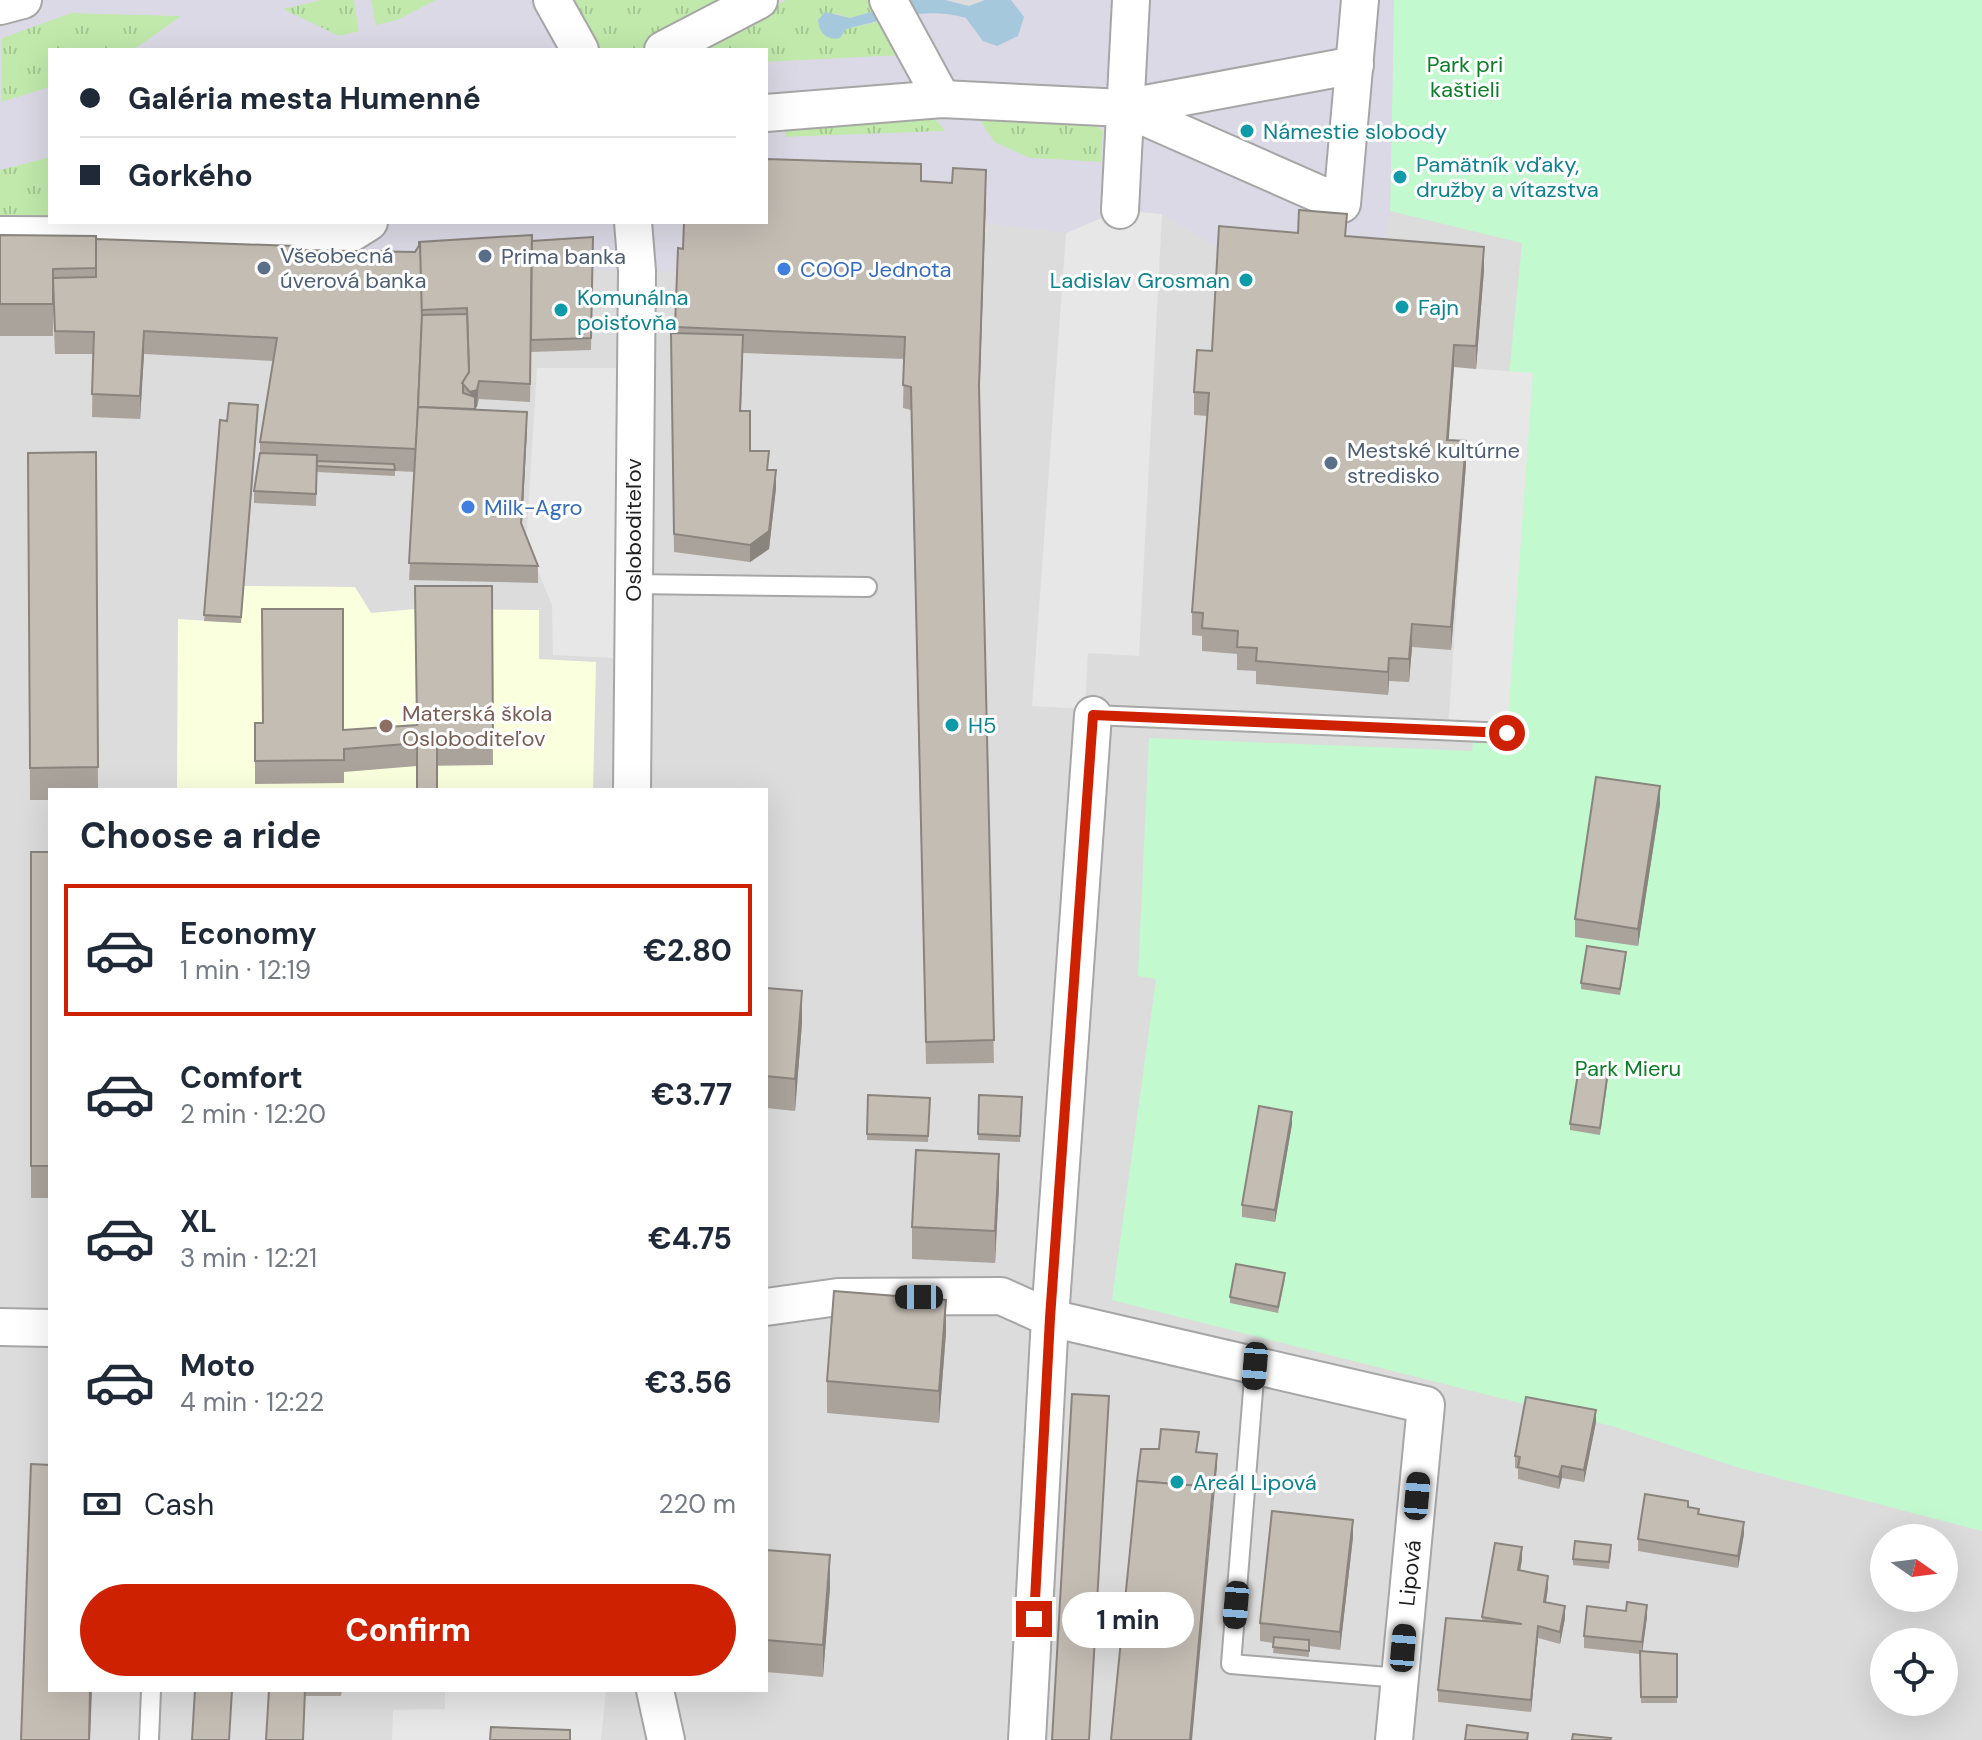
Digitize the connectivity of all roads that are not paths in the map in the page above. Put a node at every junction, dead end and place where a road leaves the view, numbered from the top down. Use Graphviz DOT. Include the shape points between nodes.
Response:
graph roads {
  1 [pos="23,0"];
  2 [pos="552,0"];
  3 [pos="759,0"];
  4 [pos="888,0"];
  5 [pos="1131,0"];
  6 [pos="1360,0"];
  7 [pos="0,6"];
  8 [pos="579,48"];
  9 [pos="667,48"];
  10 [pos="1355,65"];
  11 [pos="942,99"];
  12 [pos="1124,108"];
  13 [pos="768,113"];
  14 [pos="1120,210"];
  15 [pos="366,224"];
  16 [pos="633,224"];
  17 [pos="238,229"];
  18 [pos="0,235"];
  19 [pos="632,584"];
  20 [pos="867,587"];
  21 [pos="1093,715"];
  22 [pos="1507,733"];
  23 [pos="632,788"];
  24 [pos="768,1307"];
  25 [pos="1050,1318"];
  26 [pos="0,1327"];
  27 [pos="48,1328"];
  28 [pos="1255,1366"];
  29 [pos="1400,1678"];
  30 [pos="151,1692"];
  31 [pos="655,1692"];
  32 [pos="149,1740"];
  33 [pos="666,1740"];
  34 [pos="1027,1740"];
  35 [pos="1394,1740"];
  1 -- 7 [label="street"];
  2 -- 8 [label="street"];
  3 -- 9 [label="street"];
  4 -- 11 [label="street"];
  5 -- 12 [label="street"];
  6 -- 10 [label="street"];
  10 -- 12 [label="street"];
  10 -- 12 [label="street" via="1342,204"];
  11 -- 12 [label="street"];
  11 -- 13 [label="street"];
  12 -- 14 [label="street"];
  15 -- 17 [label="street" via="345,237"];
  16 -- 19 [label="street, Osloboditeľov"];
  17 -- 18 [label="street"];
  19 -- 20 [label="lane"];
  19 -- 23 [label="street, Osloboditeľov"];
  21 -- 22 [label="lane"];
  21 -- 25 [label="street"];
  24 -- 25 [label="street" via="838,1297 1001,1296"];
  25 -- 28 [label="street"];
  25 -- 34 [label="street"];
  26 -- 27 [label="street"];
  28 -- 29 [label="street, Lipová" via="1426,1405"];
  28 -- 29 [label="lane" via="1231,1664"];
  29 -- 35 [label="street, Lipová"];
  30 -- 32 [label="lane"];
  31 -- 33 [label="street"];
}
